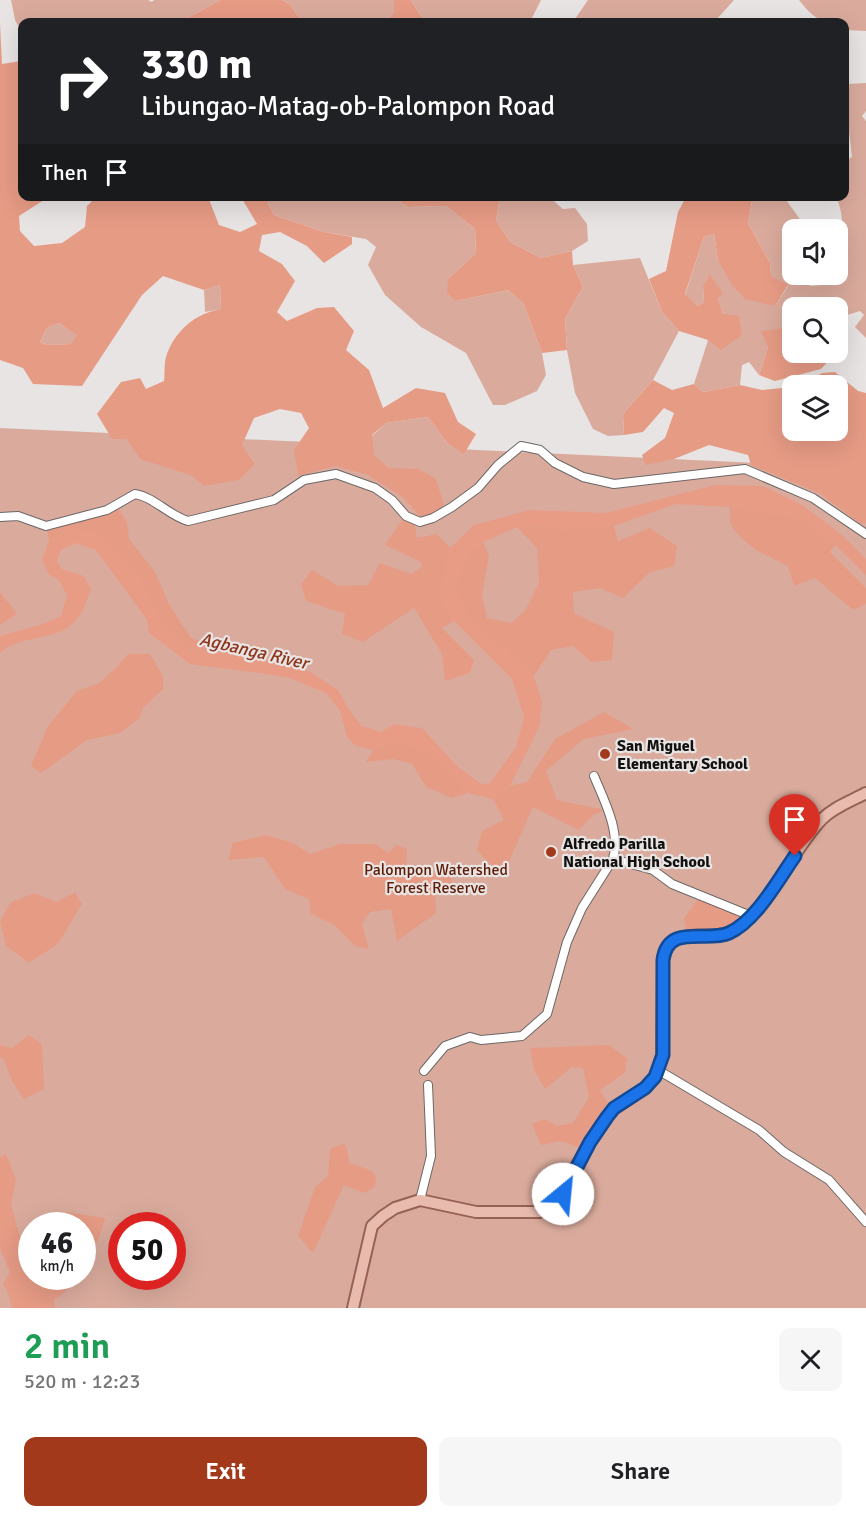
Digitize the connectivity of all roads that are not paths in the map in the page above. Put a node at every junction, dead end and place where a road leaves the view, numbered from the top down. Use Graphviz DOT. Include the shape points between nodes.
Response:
graph roads {
  1 [pos="0,517"];
  2 [pos="866,534"];
  3 [pos="594,776"];
  4 [pos="866,794"];
  5 [pos="613,859"];
  6 [pos="751,916"];
  7 [pos="658,1070"];
  8 [pos="424,1071"];
  9 [pos="428,1085"];
  10 [pos="420,1200"];
  11 [pos="866,1222"];
  12 [pos="353,1308"];
  1 -- 2 [label="street" via="18,516 46,526 107,510 135,494 144,495 176,518 188,521 274,500 304,480 336,474 375,488 406,516 420,522 452,507 478,488 520,446 540,450 555,463 583,477 614,484 745,469 813,498"];
  3 -- 5 [label="street" via="609,810 616,850"];
  4 -- 6 [label="main road" via="821,820"];
  5 -- 6 [label="street" via="653,870 672,884"];
  5 -- 8 [label="street" via="582,908 567,942 546,1014 522,1036 470,1038 446,1046"];
  6 -- 7 [label="main road" via="728,933 681,937 669,945 663,960 663,1055"];
  7 -- 10 [label="main road" via="652,1082 614,1108 590,1142 563,1194 549,1208 540,1212 476,1212"];
  7 -- 11 [label="street" via="759,1130 784,1152 829,1180"];
  9 -- 10 [label="street" via="431,1156"];
  10 -- 12 [label="main road" via="394,1208 372,1226"];
}
